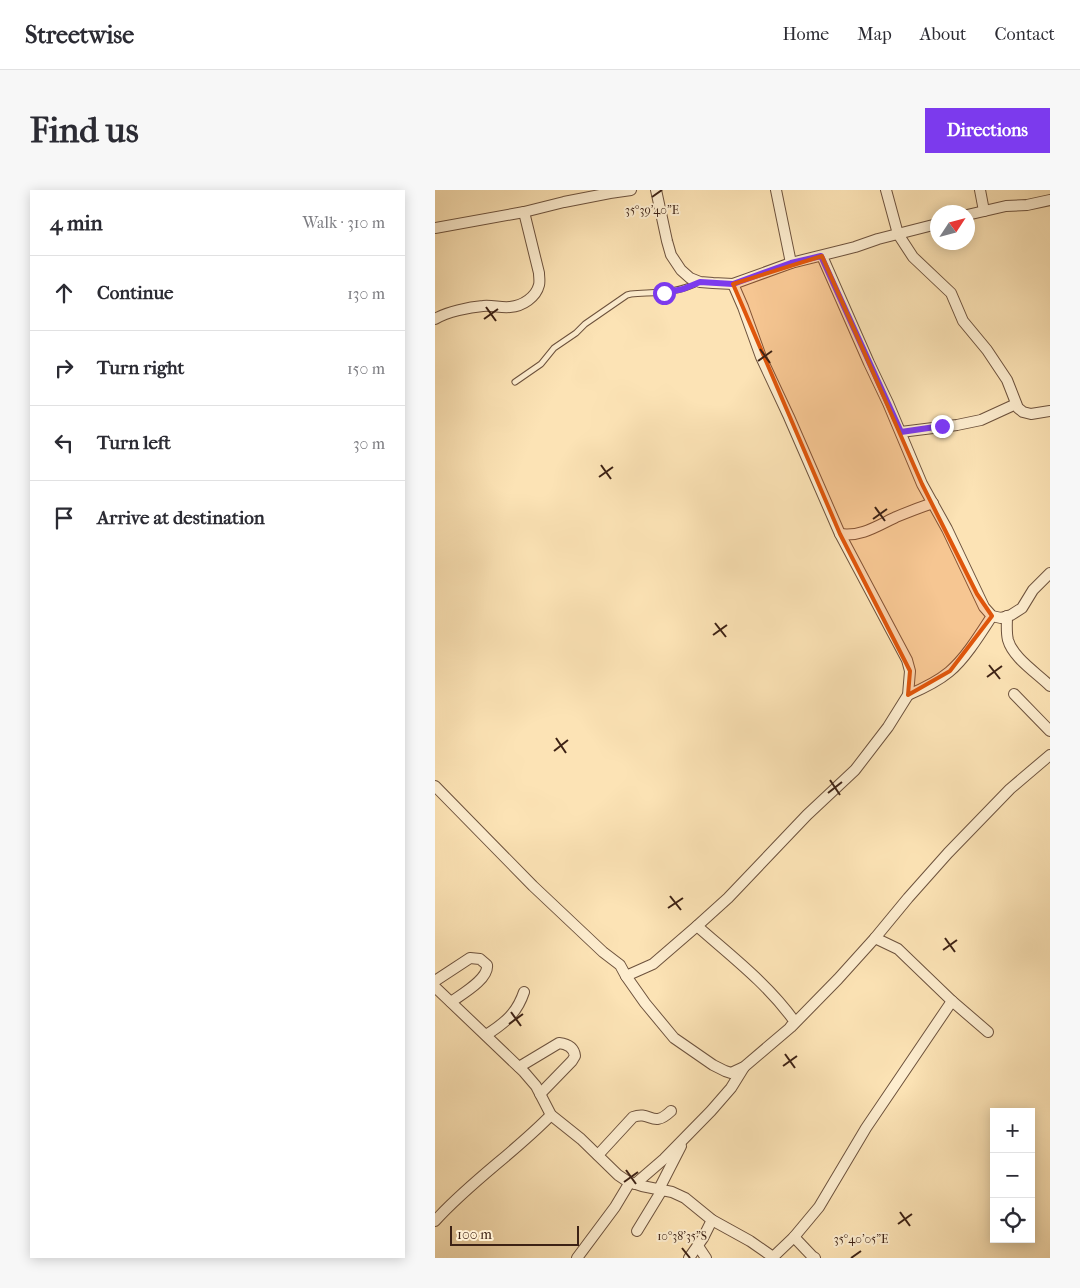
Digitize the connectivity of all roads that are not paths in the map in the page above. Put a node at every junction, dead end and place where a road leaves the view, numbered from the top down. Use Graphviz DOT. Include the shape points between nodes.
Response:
graph roads {
  1 [pos="631,190"];
  2 [pos="656,190"];
  3 [pos="776,190"];
  4 [pos="886,190"];
  5 [pos="979,190"];
  6 [pos="1050,200"];
  7 [pos="984,211"];
  8 [pos="524,212"];
  9 [pos="975,214"];
  10 [pos="930,226"];
  11 [pos="435,228"];
  12 [pos="898,234"];
  13 [pos="821,256"];
  14 [pos="791,263"];
  15 [pos="700,282"];
  16 [pos="733,284"];
  17 [pos="435,320"];
  18 [pos="515,382"];
  19 [pos="1016,404"];
  20 [pos="1050,411"];
  21 [pos="901,432"];
  22 [pos="933,503"];
  23 [pos="840,534"];
  24 [pos="1050,574"];
  25 [pos="992,616"];
  26 [pos="1007,616"];
  27 [pos="1050,686"];
  28 [pos="1013,694"];
  29 [pos="908,695"];
  30 [pos="1050,731"];
  31 [pos="1050,754"];
  32 [pos="435,786"];
  33 [pos="697,926"];
  34 [pos="875,938"];
  35 [pos="626,976"];
  36 [pos="435,981"];
  37 [pos="435,987"];
  38 [pos="523,992"];
  39 [pos="952,1001"];
  40 [pos="451,1002"];
  41 [pos="791,1026"];
  42 [pos="988,1032"];
  43 [pos="487,1035"];
  44 [pos="519,1067"];
  45 [pos="744,1067"];
  46 [pos="540,1094"];
  47 [pos="671,1111"];
  48 [pos="551,1115"];
  49 [pos="685,1138"];
  50 [pos="599,1155"];
  51 [pos="633,1183"];
  52 [pos="660,1190"];
  53 [pos="712,1220"];
  54 [pos="435,1221"];
  55 [pos="637,1231"];
  56 [pos="794,1237"];
  57 [pos="698,1246"];
  58 [pos="577,1258"];
  59 [pos="689,1258"];
  60 [pos="706,1258"];
  61 [pos="773,1258"];
  62 [pos="815,1258"];
  1 -- 8 [label="street"];
  2 -- 15 [label="street" via="671,255 681,270"];
  3 -- 14 [label="street"];
  4 -- 12 [label="street"];
  5 -- 7 [label="street"];
  6 -- 7 [label="street"];
  7 -- 9 [label="street"];
  8 -- 11 [label="street"];
  8 -- 17 [label="street" via="539,273 540,283 533,296 516,306 483,306 449,313"];
  10 -- 12 [label="street"];
  12 -- 13 [label="street"];
  12 -- 19 [label="street" via="913,257 951,294 963,321 1007,380"];
  13 -- 14 [label="street"];
  13 -- 21 [label="street"];
  14 -- 16 [label="street"];
  15 -- 16 [label="street"];
  15 -- 18 [label="lane" via="664,293 627,295 585,324 541,364"];
  16 -- 23 [label="street" via="761,357"];
  19 -- 20 [label="street" via="1017,408 1031,414"];
  19 -- 21 [label="street" via="981,420"];
  21 -- 22 [label="street"];
  22 -- 23 [label="street" via="863,533"];
  22 -- 25 [label="street" via="977,594"];
  23 -- 29 [label="street" via="907,660 910,671"];
  24 -- 26 [label="street" via="1033,590 1022,608"];
  25 -- 26 [label="street"];
  25 -- 29 [label="street" via="950,671"];
  26 -- 27 [label="street" via="1006,630 1014,651"];
  28 -- 30 [label="street"];
  29 -- 33 [label="street" via="855,770"];
  31 -- 34 [label="street" via="948,853"];
  32 -- 35 [label="street" via="533,886 620,965"];
  33 -- 35 [label="street" via="653,964"];
  33 -- 41 [label="street" via="783,1005 795,1022"];
  34 -- 39 [label="street" via="898,950"];
  34 -- 41 [label="street"];
  35 -- 45 [label="street" via="675,1038 713,1066 731,1073"];
  36 -- 40 [label="street" via="470,958 480,959 487,965 484,976"];
  37 -- 40 [label="street"];
  38 -- 43 [label="street" via="513,1014"];
  39 -- 42 [label="street"];
  39 -- 56 [label="street" via="866,1128 819,1207"];
  40 -- 43 [label="street"];
  41 -- 45 [label="street"];
  43 -- 44 [label="street"];
  44 -- 46 [label="street"];
  44 -- 46 [label="street" via="559,1043 575,1050 572,1061"];
  45 -- 49 [label="street" via="731,1088"];
  46 -- 48 [label="street"];
  47 -- 50 [label="street" via="659,1119 638,1114 633,1117"];
  48 -- 50 [label="street"];
  48 -- 54 [label="street"];
  49 -- 51 [label="street"];
  49 -- 52 [label="street"];
  50 -- 51 [label="street" via="618,1175"];
  51 -- 52 [label="street"];
  51 -- 58 [label="street"];
  52 -- 53 [label="street" via="685,1198"];
  52 -- 55 [label="street"];
  53 -- 57 [label="street"];
  53 -- 61 [label="street"];
  56 -- 61 [label="street"];
  56 -- 62 [label="street"];
  57 -- 59 [label="street"];
  57 -- 60 [label="street"];
}
